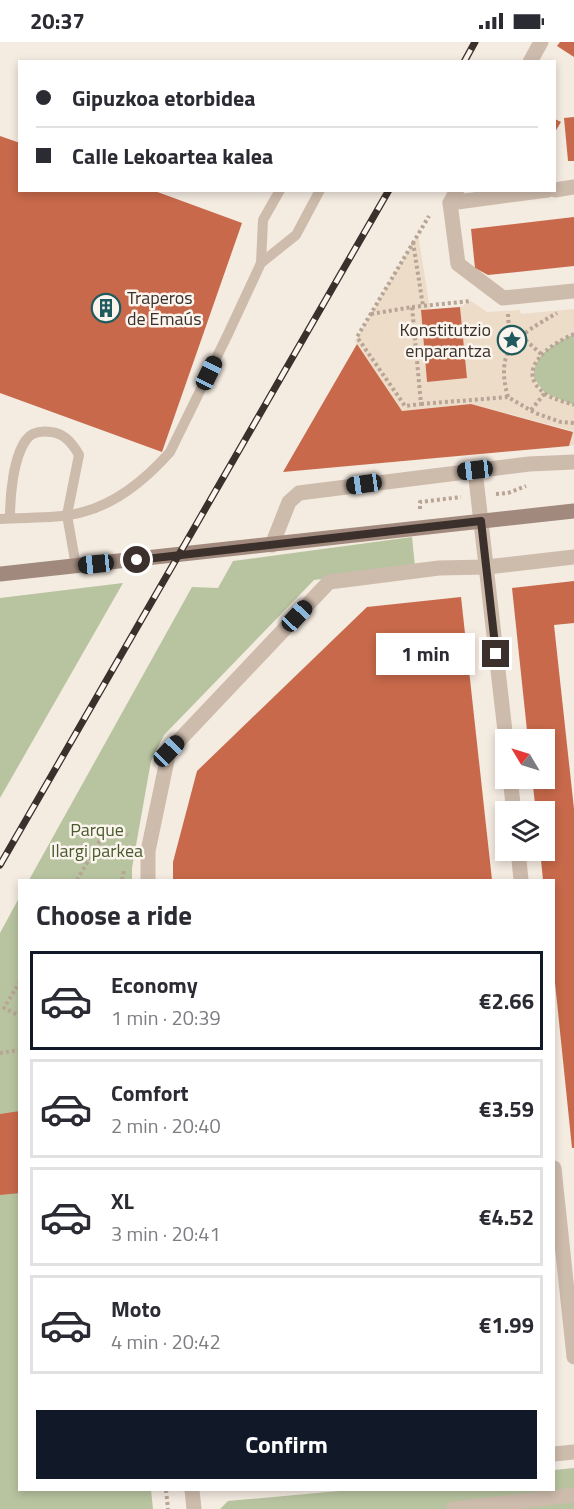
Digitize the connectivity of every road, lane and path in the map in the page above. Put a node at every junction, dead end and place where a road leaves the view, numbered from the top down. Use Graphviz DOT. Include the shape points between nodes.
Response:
graph roads {
  1 [pos="541,42"];
  2 [pos="531,60"];
  3 [pos="574,187"];
  4 [pos="556,190"];
  5 [pos="279,192"];
  6 [pos="319,192"];
  7 [pos="521,192"];
  8 [pos="453,197"];
  9 [pos="429,216"];
  10 [pos="413,242"];
  11 [pos="261,263"];
  12 [pos="574,291"];
  13 [pos="471,301"];
  14 [pos="423,306"];
  15 [pos="412,307"];
  16 [pos="508,310"];
  17 [pos="561,310"];
  18 [pos="371,314"];
  19 [pos="574,334"];
  20 [pos="521,336"];
  21 [pos="510,348"];
  22 [pos="541,354"];
  23 [pos="545,393"];
  24 [pos="508,397"];
  25 [pos="421,404"];
  26 [pos="574,405"];
  27 [pos="531,410"];
  28 [pos="574,423"];
  29 [pos="574,462"];
  30 [pos="475,470"];
  31 [pos="574,511"];
  32 [pos="67,514"];
  33 [pos="5,519"];
  34 [pos="481,521"];
  35 [pos="272,545"];
  36 [pos="574,557"];
  37 [pos="76,566"];
  38 [pos="487,567"];
  39 [pos="0,574"];
  40 [pos="505,729"];
  41 [pos="128,835"];
  42 [pos="519,861"];
  43 [pos="124,870"];
  44 [pos="78,879"];
  45 [pos="122,879"];
  46 [pos="148,879"];
  47 [pos="522,879"];
  48 [pos="18,984"];
  49 [pos="18,1016"];
  50 [pos="18,1050"];
  51 [pos="0,1053"];
  52 [pos="555,1179"];
  53 [pos="564,1279"];
  54 [pos="574,1357"];
  55 [pos="574,1452"];
  56 [pos="555,1454"];
  57 [pos="166,1491"];
  58 [pos="192,1491"];
  59 [pos="574,1496"];
  60 [pos="168,1509"];
  61 [pos="194,1509"];
  62 [pos="453,1509"];
  1 -- 2 [label="street"];
  3 -- 4 [label="street"];
  5 -- 11 [label="lane" via="263,220"];
  6 -- 11 [label="lane" via="296,235"];
  7 -- 8 [label="street"];
  8 -- 12 [label="street" via="458,264 503,298"];
  9 -- 10 [label="path"];
  10 -- 14 [label="path"];
  10 -- 18 [label="path"];
  11 -- 32 [label="lane" via="170,452 122,495 83,512"];
  13 -- 14 [label="path"];
  14 -- 15 [label="path"];
  15 -- 18 [label="path"];
  15 -- 25 [label="path"];
  16 -- 21 [label="path"];
  17 -- 20 [label="path"];
  18 -- 25 [label="path" via="357,337 405,406"];
  19 -- 22 [label="path"];
  20 -- 21 [label="path"];
  20 -- 22 [label="path"];
  21 -- 24 [label="path" via="503,377"];
  22 -- 23 [label="path" via="534,378"];
  23 -- 26 [label="path"];
  23 -- 27 [label="path"];
  24 -- 25 [label="path"];
  24 -- 27 [label="path"];
  27 -- 28 [label="path"];
  29 -- 30 [label="street"];
  30 -- 34 [label="street"];
  30 -- 35 [label="street" via="299,493 289,501"];
  31 -- 34 [label="main road"];
  32 -- 33 [label="lane"];
  32 -- 33 [label="lane" via="79,455 59,432 40,431 27,438 19,458"];
  32 -- 37 [label="lane"];
  34 -- 35 [label="main road"];
  34 -- 38 [label="street"];
  35 -- 37 [label="main road"];
  36 -- 38 [label="street"];
  37 -- 39 [label="main road"];
  38 -- 40 [label="street"];
  38 -- 46 [label="street" via="440,568 329,582 169,751 148,851"];
  41 -- 44 [label="path" via="109,825"];
  42 -- 47 [label="street"];
  43 -- 45 [label="path"];
  48 -- 49 [label="path" via="4,1008"];
  50 -- 51 [label="path"];
  52 -- 53 [label="street"];
  53 -- 54 [label="street"];
  55 -- 56 [label="street"];
  57 -- 60 [label="path"];
  58 -- 61 [label="street"];
  59 -- 62 [label="street"];
}
